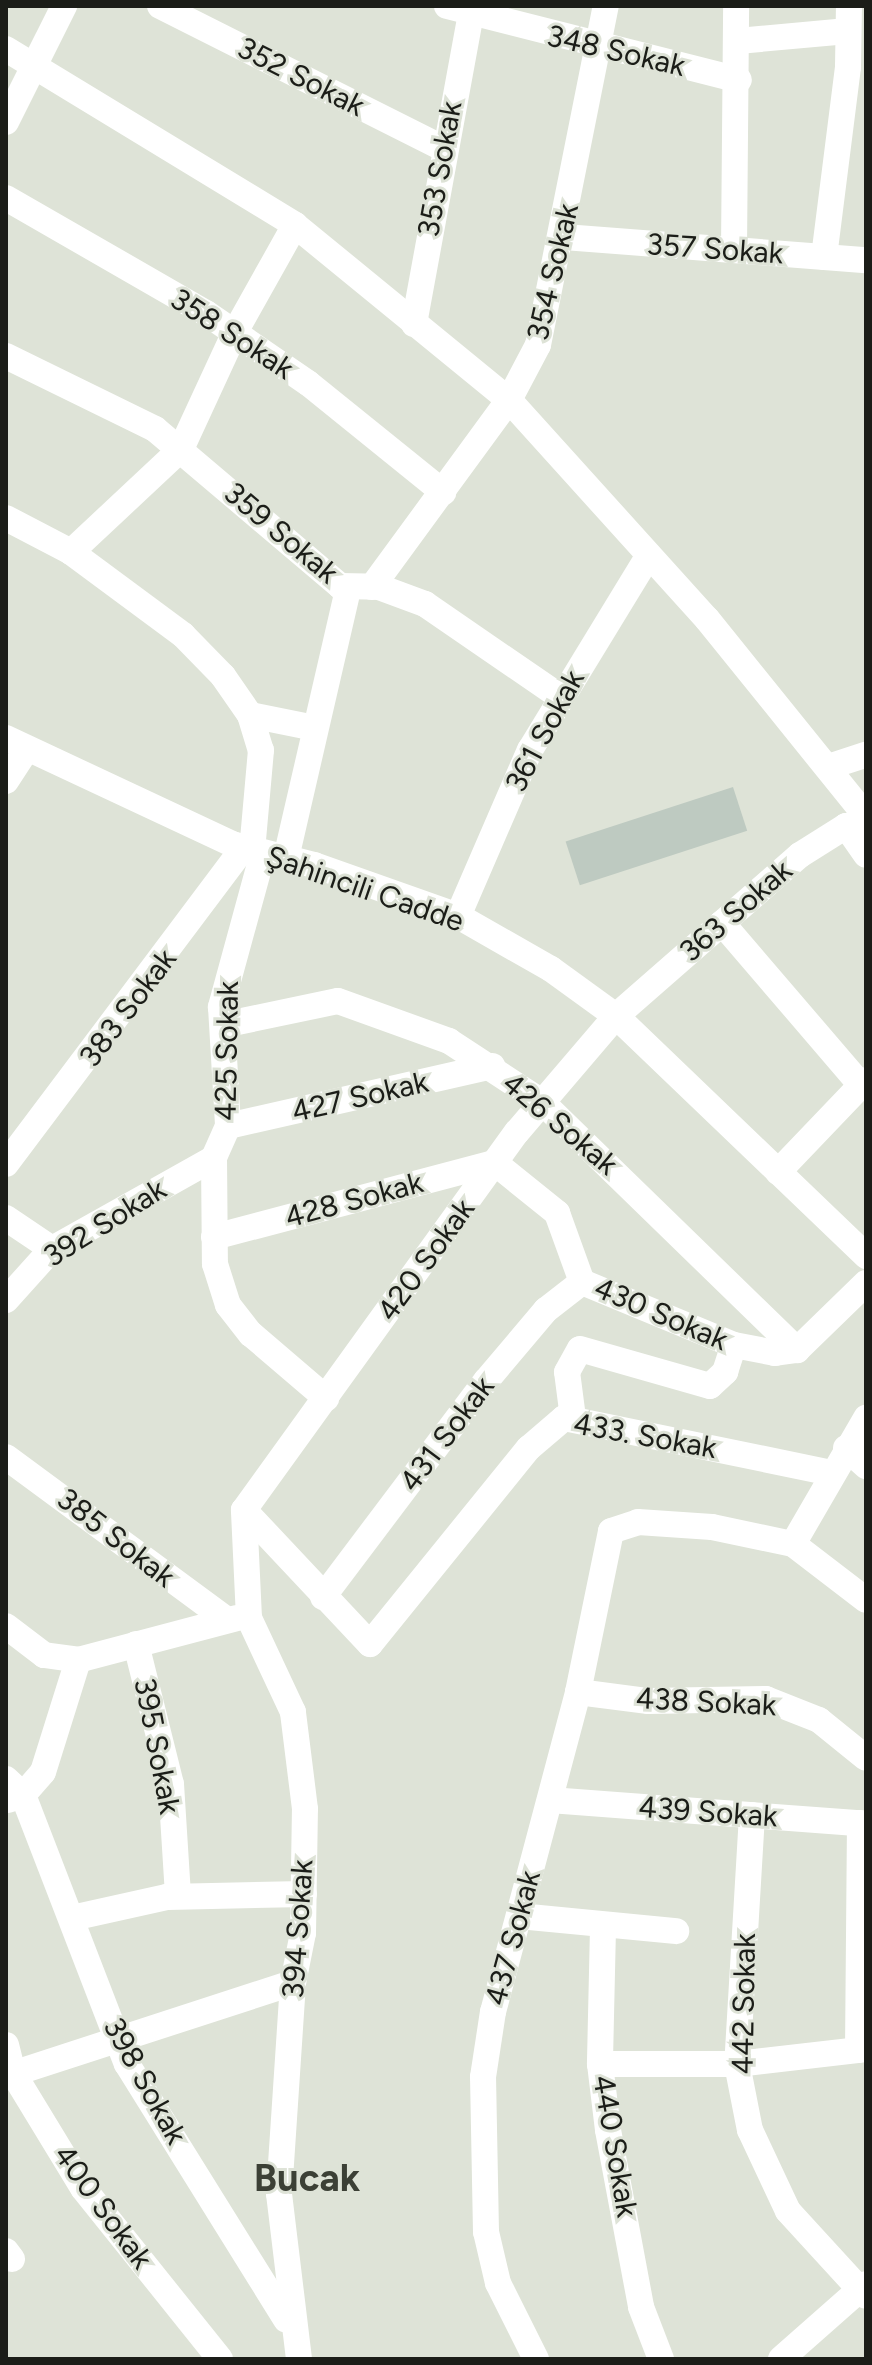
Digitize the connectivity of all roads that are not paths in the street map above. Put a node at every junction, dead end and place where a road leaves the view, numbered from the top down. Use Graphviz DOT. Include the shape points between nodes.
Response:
graph roads {
  1 [pos="64,6"];
  2 [pos="160,6"];
  3 [pos="606,6"];
  4 [pos="736,6"];
  5 [pos="459,10"];
  6 [pos="849,19"];
  7 [pos="738,41"];
  8 [pos="6,49"];
  9 [pos="598,49"];
  10 [pos="35,64"];
  11 [pos="739,80"];
  12 [pos="6,122"];
  13 [pos="442,148"];
  14 [pos="6,198"];
  15 [pos="295,225"];
  16 [pos="564,237"];
  17 [pos="734,250"];
  18 [pos="824,257"];
  19 [pos="866,260"];
  20 [pos="414,324"];
  21 [pos="235,332"];
  22 [pos="6,356"];
  23 [pos="509,400"];
  24 [pos="181,449"];
  25 [pos="443,492"];
  26 [pos="6,518"];
  27 [pos="71,552"];
  28 [pos="649,555"];
  29 [pos="360,588"];
  30 [pos="559,696"];
  31 [pos="250,715"];
  32 [pos="315,728"];
  33 [pos="17,744"];
  34 [pos="866,755"];
  35 [pos="828,767"];
  36 [pos="6,781"];
  37 [pos="859,821"];
  38 [pos="255,851"];
  39 [pos="866,855"];
  40 [pos="458,916"];
  41 [pos="722,923"];
  42 [pos="616,1016"];
  43 [pos="223,1025"];
  44 [pos="492,1066"];
  45 [pos="863,1083"];
  46 [pos="542,1102"];
  47 [pos="228,1126"];
  48 [pos="214,1158"];
  49 [pos="495,1163"];
  50 [pos="6,1164"];
  51 [pos="778,1172"];
  52 [pos="6,1218"];
  53 [pos="214,1237"];
  54 [pos="52,1249"];
  55 [pos="866,1256"];
  56 [pos="582,1282"];
  57 [pos="866,1283"];
  58 [pos="6,1300"];
  59 [pos="734,1345"];
  60 [pos="797,1350"];
  61 [pos="326,1398"];
  62 [pos="573,1418"];
  63 [pos="866,1418"];
  64 [pos="846,1448"];
  65 [pos="6,1457"];
  66 [pos="866,1466"];
  67 [pos="831,1473"];
  68 [pos="244,1510"];
  69 [pos="793,1544"];
  70 [pos="323,1597"];
  71 [pos="866,1600"];
  72 [pos="238,1618"];
  73 [pos="6,1626"];
  74 [pos="136,1644"];
  75 [pos="78,1660"];
  76 [pos="578,1692"];
  77 [pos="866,1758"];
  78 [pos="12,1792"];
  79 [pos="550,1800"];
  80 [pos="752,1815"];
  81 [pos="863,1824"];
  82 [pos="304,1894"];
  83 [pos="178,1896"];
  84 [pos="519,1916"];
  85 [pos="72,1918"];
  86 [pos="603,1928"];
  87 [pos="676,1931"];
  88 [pos="293,1983"];
  89 [pos="115,2037"];
  90 [pos="6,2045"];
  91 [pos="862,2049"];
  92 [pos="600,2064"];
  93 [pos="737,2064"];
  94 [pos="10,2075"];
  95 [pos="865,2289"];
  96 [pos="291,2327"];
  97 [pos="220,2359"];
  98 [pos="299,2359"];
  99 [pos="536,2359"];
  100 [pos="661,2359"];
  101 [pos="781,2359"];
  1 -- 10 [label="street"];
  2 -- 13 [label="street, 352 Sokak"];
  3 -- 9 [label="street, 354 Sokak"];
  4 -- 7 [label="street"];
  5 -- 9 [label="street, 348 Sokak"];
  5 -- 13 [label="street, 353 Sokak"];
  6 -- 7 [label="street"];
  6 -- 18 [label="street"];
  7 -- 11 [label="street"];
  8 -- 10 [label="street"];
  9 -- 11 [label="street, 348 Sokak"];
  9 -- 16 [label="street, 354 Sokak"];
  10 -- 12 [label="street"];
  10 -- 15 [label="street"];
  11 -- 17 [label="street"];
  13 -- 20 [label="street, 353 Sokak"];
  14 -- 21 [label="street, 358 Sokak"];
  15 -- 20 [label="street"];
  15 -- 21 [label="street"];
  16 -- 17 [label="street, 357 Sokak"];
  16 -- 23 [label="street, 354 Sokak" via="543,332"];
  17 -- 18 [label="street, 357 Sokak"];
  18 -- 19 [label="street, 357 Sokak"];
  20 -- 23 [label="street"];
  21 -- 24 [label="street"];
  21 -- 25 [label="street, 358 Sokak"];
  22 -- 24 [label="street, 359 Sokak" via="155,429"];
  23 -- 25 [label="street, 354 Sokak"];
  23 -- 28 [label="street"];
  24 -- 27 [label="street"];
  24 -- 29 [label="street, 359 Sokak"];
  25 -- 29 [label="street, 354 Sokak"];
  26 -- 27 [label="street"];
  27 -- 31 [label="street" via="183,635"];
  28 -- 30 [label="street, 361 Sokak"];
  28 -- 35 [label="street"];
  29 -- 30 [label="street, 359 Sokak" via="393,590 452,620"];
  29 -- 32 [label="street, 354 Sokak"];
  30 -- 40 [label="street, 361 Sokak"];
  31 -- 32 [label="street"];
  31 -- 38 [label="street" via="261,750"];
  32 -- 38 [label="street, 354 Sokak"];
  33 -- 36 [label="street"];
  33 -- 38 [label="street, Şahincili Cadde"];
  34 -- 35 [label="street"];
  35 -- 37 [label="street"];
  37 -- 39 [label="street"];
  37 -- 41 [label="street, 363 Sokak" via="800,855"];
  38 -- 40 [label="street, Şahincili Cadde"];
  38 -- 43 [label="street, 425 Sokak" via="233,945"];
  38 -- 50 [label="street, 383 Sokak"];
  40 -- 42 [label="street, Şahincili Cadde"];
  41 -- 42 [label="street, 363 Sokak"];
  41 -- 45 [label="street"];
  42 -- 46 [label="street, 420 Sokak"];
  42 -- 51 [label="street, Şahincili Cadde"];
  43 -- 44 [label="street, 426 Sokak" via="338,1001 449,1041"];
  43 -- 47 [label="street, 425 Sokak"];
  44 -- 46 [label="street, 426 Sokak"];
  44 -- 47 [label="street, 427 Sokak"];
  45 -- 51 [label="street"];
  46 -- 49 [label="street, 420 Sokak"];
  46 -- 60 [label="street, 426 Sokak"];
  47 -- 48 [label="street, 425 Sokak"];
  48 -- 53 [label="street, 425 Sokak"];
  48 -- 54 [label="street, 392 Sokak"];
  49 -- 53 [label="street, 428 Sokak"];
  49 -- 56 [label="street, 430 Sokak" via="557,1213"];
  49 -- 61 [label="street, 420 Sokak"];
  51 -- 55 [label="street, Şahincili Cadde"];
  52 -- 54 [label="street"];
  53 -- 61 [label="street, 425 Sokak" via="215,1264 228,1305 261,1345"];
  54 -- 58 [label="street, 392 Sokak"];
  56 -- 59 [label="street, 430 Sokak"];
  56 -- 70 [label="street, 431 Sokak" via="546,1310 486,1381"];
  57 -- 60 [label="street"];
  59 -- 60 [label="street, 430 Sokak" via="775,1353"];
  59 -- 62 [label="street" via="725,1372 710,1386 580,1349 567,1372"];
  61 -- 68 [label="street, 420 Sokak"];
  62 -- 67 [label="street, 433. Sokak"];
  62 -- 70 [label="street, 433. Sokak" via="554,1424 529,1448 370,1644"];
  63 -- 64 [label="street"];
  64 -- 66 [label="street"];
  64 -- 67 [label="street"];
  65 -- 72 [label="street, 385 Sokak"];
  67 -- 69 [label="street"];
  68 -- 70 [label="street"];
  68 -- 72 [label="street, 394 Sokak"];
  69 -- 71 [label="street"];
  69 -- 76 [label="street, 437 Sokak" via="712,1527 624,1523 606,1543"];
  72 -- 74 [label="street"];
  72 -- 82 [label="street, 394 Sokak" via="283,1679 300,1742"];
  73 -- 75 [label="street" via="44,1655"];
  74 -- 75 [label="street"];
  74 -- 83 [label="street, 395 Sokak" via="171,1784"];
  75 -- 78 [label="street" via="56,1747"];
  76 -- 77 [label="street, 438 Sokak" via="648,1701 766,1699 819,1720"];
  76 -- 79 [label="street, 437 Sokak"];
  78 -- 85 [label="street, 398 Sokak"];
  79 -- 80 [label="street, 439 Sokak"];
  79 -- 84 [label="street, 437 Sokak"];
  80 -- 81 [label="street, 439 Sokak"];
  80 -- 93 [label="street, 442 Sokak"];
  81 -- 91 [label="street"];
  82 -- 83 [label="street"];
  82 -- 88 [label="street, 394 Sokak"];
  83 -- 85 [label="street"];
  84 -- 86 [label="street"];
  84 -- 99 [label="street, 437 Sokak" via="483,2077 483,2183 496,2274"];
  85 -- 89 [label="street, 398 Sokak"];
  86 -- 87 [label="street"];
  86 -- 92 [label="street, 440 Sokak"];
  88 -- 89 [label="street"];
  88 -- 96 [label="street, 394 Sokak" via="279,2194"];
  89 -- 94 [label="street"];
  89 -- 96 [label="street, 398 Sokak"];
  90 -- 94 [label="street, 400 Sokak"];
  91 -- 93 [label="street"];
  92 -- 93 [label="street"];
  92 -- 100 [label="street, 440 Sokak" via="641,2307"];
  93 -- 95 [label="street, 442 Sokak" via="750,2130 773,2189"];
  94 -- 97 [label="street, 400 Sokak" via="83,2188"];
  95 -- 101 [label="street"];
  96 -- 98 [label="street, 394 Sokak"];
}
